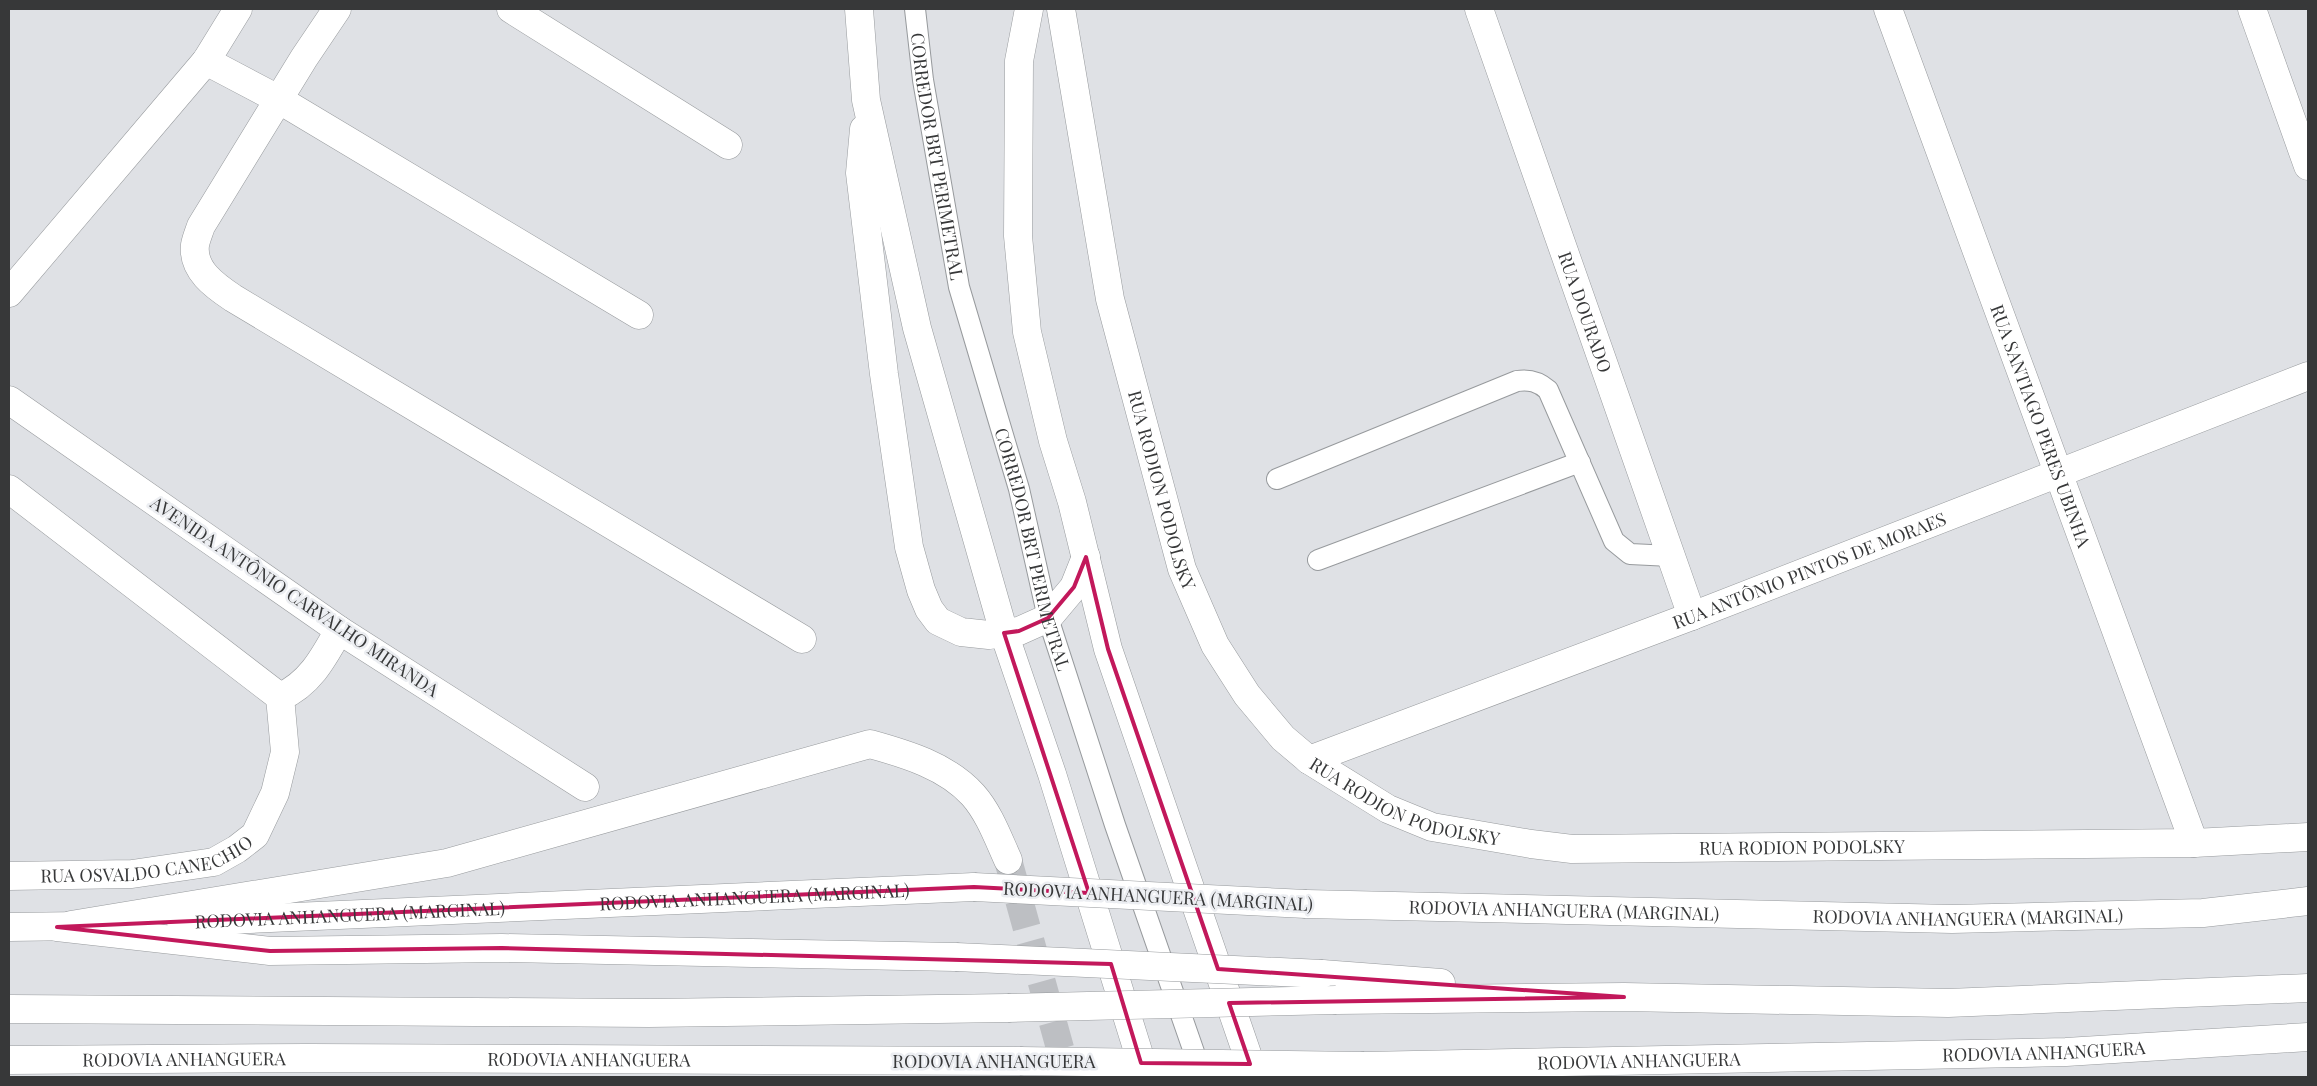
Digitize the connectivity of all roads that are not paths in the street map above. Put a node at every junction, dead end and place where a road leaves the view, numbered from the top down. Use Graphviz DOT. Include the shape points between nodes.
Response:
graph roads {
  1 [pos="238,9"];
  2 [pos="337,9"];
  3 [pos="511,9"];
  4 [pos="858,9"];
  5 [pos="915,9"];
  6 [pos="1029,9"];
  7 [pos="1061,9"];
  8 [pos="1480,9"];
  9 [pos="1888,9"];
  10 [pos="2252,9"];
  11 [pos="206,61"];
  12 [pos="278,100"];
  13 [pos="866,100"];
  14 [pos="728,145"];
  15 [pos="2308,166"];
  16 [pos="9,293"];
  17 [pos="639,315"];
  18 [pos="2308,376"];
  19 [pos="9,400"];
  20 [pos="1580,462"];
  21 [pos="2057,472"];
  22 [pos="1277,479"];
  23 [pos="9,489"];
  24 [pos="1671,556"];
  25 [pos="1086,557"];
  26 [pos="1318,560"];
  27 [pos="1692,616"];
  28 [pos="1048,618"];
  29 [pos="339,630"];
  30 [pos="1004,633"];
  31 [pos="802,639"];
  32 [pos="280,697"];
  33 [pos="1309,760"];
  34 [pos="585,786"];
  35 [pos="2308,837"];
  36 [pos="2194,843"];
  37 [pos="1008,860"];
  38 [pos="9,876"];
  39 [pos="2308,901"];
  40 [pos="9,927"];
  41 [pos="57,927"];
  42 [pos="2308,988"];
  43 [pos="1624,997"];
  44 [pos="9,1009"];
  45 [pos="2308,1037"];
  46 [pos="9,1060"];
  47 [pos="1146,1077"];
  48 [pos="1202,1077"];
  49 [pos="1255,1077"];
  1 -- 11 [label="main road"];
  2 -- 12 [label="main road"];
  3 -- 14 [label="main road"];
  4 -- 13 [label="main road"];
  5 -- 28 [label="lane, CORREDOR BRT PERIMETRAL" via="923,80 959,288 1019,489"];
  6 -- 25 [label="main road" via="1019,61 1018,236 1027,332"];
  7 -- 33 [label="main road, RUA RODION PODOLSKY" via="1110,299 1182,569 1215,645 1247,694 1283,738"];
  8 -- 24 [label="main road, RUA DOURADO"];
  9 -- 21 [label="main road, RUA SANTIAGO PERES UBINHA"];
  10 -- 15 [label="main road"];
  11 -- 12 [label="main road"];
  11 -- 16 [label="main road"];
  12 -- 17 [label="main road"];
  12 -- 31 [label="main road" via="201,226 194,246 199,268 215,286"];
  13 -- 30 [label="main road" via="917,328"];
  13 -- 30 [label="main road" via="860,173 909,547 921,590 938,621 961,632"];
  18 -- 21 [label="main road, RUA ANTÔNIO PINTOS DE MORAES"];
  19 -- 29 [label="main road, AVENIDA ANTÔNIO CARVALHO MIRANDA"];
  20 -- 22 [label="lane" via="1548,390 1541,384 1525,380"];
  20 -- 24 [label="lane" via="1619,547 1630,554"];
  20 -- 26 [label="lane"];
  21 -- 27 [label="main road, RUA ANTÔNIO PINTOS DE MORAES"];
  21 -- 36 [label="main road, RUA SANTIAGO PERES UBINHA"];
  23 -- 32 [label="main road"];
  24 -- 27 [label="main road, RUA DOURADO"];
  25 -- 28 [label="main road" via="1074,587"];
  25 -- 49 [label="main road" via="1108,649"];
  27 -- 33 [label="main road, RUA ANTÔNIO PINTOS DE MORAES"];
  28 -- 30 [label="main road" via="1019,631"];
  28 -- 48 [label="lane, CORREDOR BRT PERIMETRAL"];
  29 -- 32 [label="main road" via="311,676 292,692"];
  29 -- 34 [label="main road, AVENIDA ANTÔNIO CARVALHO MIRANDA"];
  30 -- 47 [label="main road" via="1052,774"];
  32 -- 38 [label="main road, RUA OSVALDO CANECHIO" via="285,752 275,793 255,835 237,849 214,862 132,874"];
  33 -- 36 [label="main road, RUA RODION PODOLSKY" via="1388,809 1432,827 1564,848"];
  35 -- 36 [label="main road, RUA RODION PODOLSKY"];
  37 -- 41 [label="main road" via="992,824 973,795 946,774 912,756 870,744 447,863"];
  39 -- 41 [label="main road, RODOVIA ANHANGUERA (MARGINAL), bridge" via="2203,913 1952,919 1306,904 974,887"];
  40 -- 41 [label="main road, RODOVIA ANHANGUERA (MARGINAL)"];
  41 -- 43 [label="main road, bridge" via="270,951 502,948 956,957 1322,974"];
  42 -- 43 [label="main road" via="1948,1004"];
  43 -- 44 [label="main road, bridge" via="650,1013"];
  45 -- 46 [label="main road, RODOVIA ANHANGUERA, bridge" via="2066,1052 1364,1066 1020,1061"];
}
